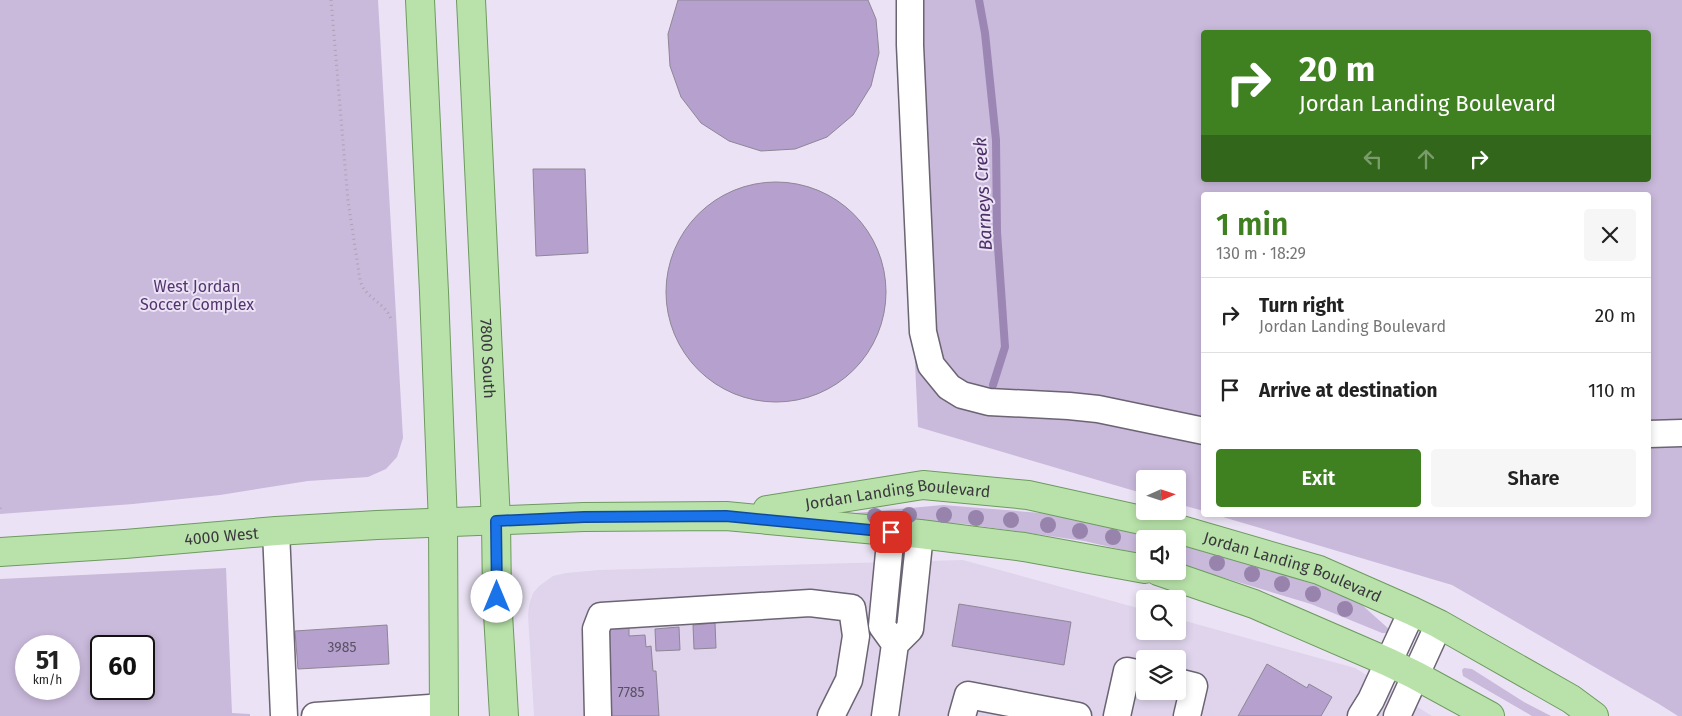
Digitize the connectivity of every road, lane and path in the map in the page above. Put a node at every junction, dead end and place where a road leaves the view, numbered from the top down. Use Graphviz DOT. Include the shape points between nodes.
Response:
graph roads {
  1 [pos="331,0"];
  2 [pos="420,0"];
  3 [pos="471,0"];
  4 [pos="910,0"];
  5 [pos="391,319"];
  6 [pos="1201,430"];
  7 [pos="1682,433"];
  8 [pos="1651,434"];
  9 [pos="726,516"];
  10 [pos="496,521"];
  11 [pos="443,523"];
  12 [pos="276,531"];
  13 [pos="891,532"];
  14 [pos="920,534"];
  15 [pos="0,552"];
  16 [pos="1136,567"];
  17 [pos="1184,580"];
  18 [pos="1412,611"];
  19 [pos="1439,624"];
  20 [pos="895,644"];
  21 [pos="1388,662"];
  22 [pos="1136,672"];
  23 [pos="1415,675"];
  24 [pos="1186,684"];
  25 [pos="444,711"];
  26 [pos="284,716"];
  27 [pos="315,716"];
  28 [pos="504,716"];
  29 [pos="598,716"];
  30 [pos="831,716"];
  31 [pos="885,716"];
  32 [pos="962,716"];
  33 [pos="1078,716"];
  34 [pos="1117,716"];
  35 [pos="1187,716"];
  36 [pos="1361,716"];
  37 [pos="1396,716"];
  38 [pos="1490,716"];
  39 [pos="1594,716"];
  1 -- 5 [label="path" via="348,201 360,280 363,290 382,306"];
  2 -- 11 [label="main road"];
  3 -- 10 [label="main road, 7800 South"];
  4 -- 6 [label="street" via="923,332 932,365 948,387 962,395 989,402 1068,406"];
  7 -- 8 [label="street"];
  9 -- 10 [label="main road, Jordan Landing Boulevard"];
  9 -- 13 [label="main road, Jordan Landing Boulevard"];
  9 -- 18 [label="main road, Jordan Landing Boulevard" via="923,486 1028,495 1164,525 1319,570"];
  10 -- 11 [label="main road, Jordan Landing Boulevard"];
  10 -- 28 [label="main road, 7800 South"];
  11 -- 12 [label="main road, 4000 West"];
  11 -- 25 [label="main road"];
  12 -- 15 [label="main road, 4000 West"];
  12 -- 26 [label="street"];
  13 -- 14 [label="main road, Jordan Landing Boulevard"];
  13 -- 20 [label="street" via="882,626"];
  14 -- 16 [label="main road, Jordan Landing Boulevard" via="1024,547"];
  14 -- 20 [label="street" via="910,629"];
  17 -- 21 [label="main road" via="1254,604"];
  18 -- 19 [label="main road, Jordan Landing Boulevard"];
  18 -- 21 [label="street"];
  19 -- 23 [label="street"];
  19 -- 39 [label="main road, Jordan Landing Boulevard" via="1571,699"];
  20 -- 31 [label="street"];
  21 -- 23 [label="main road"];
  21 -- 36 [label="street"];
  22 -- 34 [label="street" via="1127,670"];
  23 -- 37 [label="street"];
  23 -- 38 [label="main road"];
  24 -- 35 [label="street" via="1194,686"];
  25 -- 27 [label="street"];
  29 -- 30 [label="street" via="596,629 601,616 810,602 852,608 856,636 849,680"];
  32 -- 33 [label="street" via="968,696"];
}
